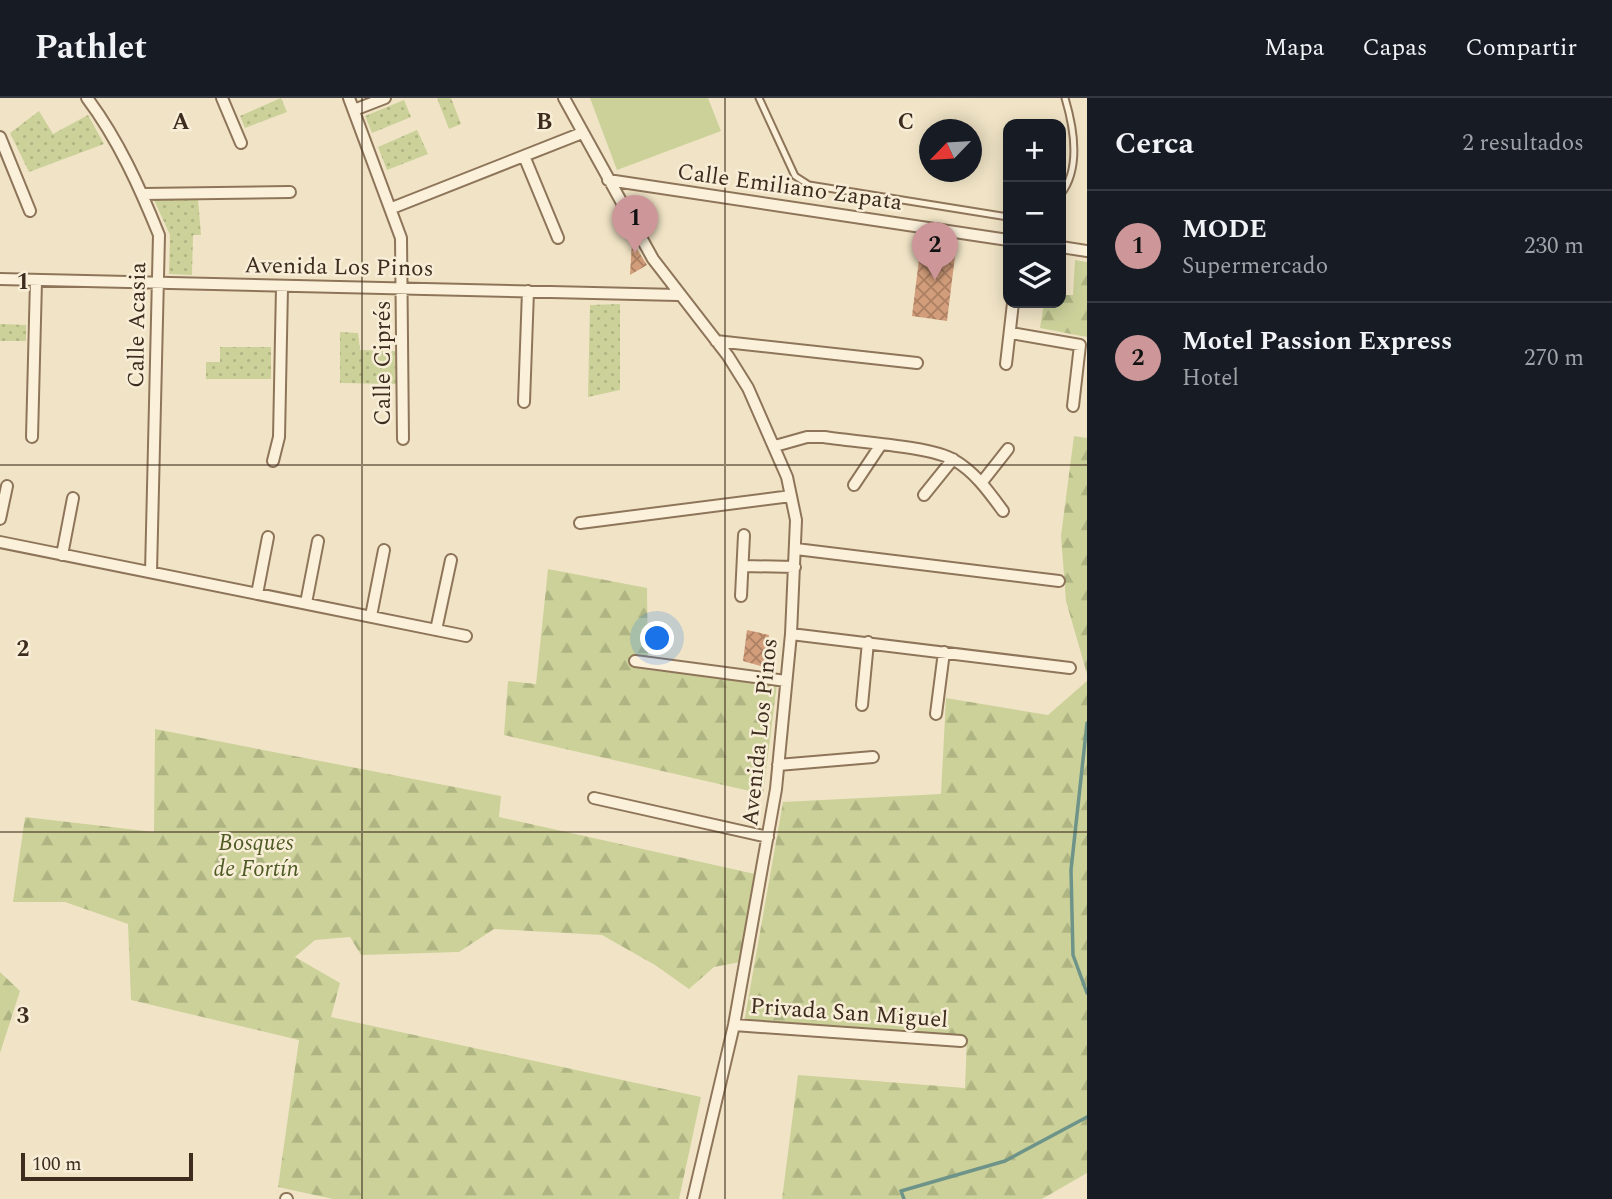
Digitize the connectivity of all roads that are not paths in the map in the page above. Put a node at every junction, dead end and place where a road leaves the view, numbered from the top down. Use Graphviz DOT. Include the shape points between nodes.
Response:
graph roads {
  1 [pos="87,98"];
  2 [pos="222,98"];
  3 [pos="349,98"];
  4 [pos="385,98"];
  5 [pos="564,98"];
  6 [pos="759,98"];
  7 [pos="1065,98"];
  8 [pos="354,110"];
  9 [pos="582,133"];
  10 [pos="0,136"];
  11 [pos="241,143"];
  12 [pos="524,156"];
  13 [pos="608,180"];
  14 [pos="1066,187"];
  15 [pos="290,192"];
  16 [pos="143,194"];
  17 [pos="393,208"];
  18 [pos="30,211"];
  19 [pos="1003,216"];
  20 [pos="558,238"];
  21 [pos="1003,239"];
  22 [pos="1066,248"];
  23 [pos="1087,251"];
  24 [pos="0,279"];
  25 [pos="36,281"];
  26 [pos="159,282"];
  27 [pos="282,287"];
  28 [pos="404,288"];
  29 [pos="528,291"];
  30 [pos="678,295"];
  31 [pos="1013,308"];
  32 [pos="1011,334"];
  33 [pos="716,341"];
  34 [pos="917,363"];
  35 [pos="1006,364"];
  36 [pos="524,402"];
  37 [pos="1073,406"];
  38 [pos="32,437"];
  39 [pos="403,439"];
  40 [pos="775,446"];
  41 [pos="880,446"];
  42 [pos="1008,449"];
  43 [pos="953,459"];
  44 [pos="273,461"];
  45 [pos="982,482"];
  46 [pos="854,485"];
  47 [pos="7,486"];
  48 [pos="924,495"];
  49 [pos="791,496"];
  50 [pos="73,498"];
  51 [pos="1003,511"];
  52 [pos="0,519"];
  53 [pos="580,523"];
  54 [pos="744,536"];
  55 [pos="268,537"];
  56 [pos="318,541"];
  57 [pos="0,542"];
  58 [pos="796,549"];
  59 [pos="384,550"];
  60 [pos="62,555"];
  61 [pos="451,560"];
  62 [pos="743,566"];
  63 [pos="795,567"];
  64 [pos="150,572"];
  65 [pos="1059,581"];
  66 [pos="257,594"];
  67 [pos="741,596"];
  68 [pos="306,603"];
  69 [pos="371,616"];
  70 [pos="436,630"];
  71 [pos="791,634"];
  72 [pos="466,636"];
  73 [pos="868,642"];
  74 [pos="944,652"];
  75 [pos="635,661"];
  76 [pos="1070,668"];
  77 [pos="786,681"];
  78 [pos="862,705"];
  79 [pos="936,714"];
  80 [pos="873,757"];
  81 [pos="778,765"];
  82 [pos="594,798"];
  83 [pos="768,837"];
  84 [pos="734,1025"];
  85 [pos="961,1041"];
  86 [pos="693,1199"];
  1 -- 16 [label="street, Calle Acasia"];
  2 -- 11 [label="street"];
  3 -- 8 [label="street, Calle Ciprés"];
  4 -- 8 [label="street"];
  5 -- 9 [label="street, Avenida Los Pinos"];
  6 -- 19 [label="lane" via="795,176 809,185"];
  7 -- 14 [label="lane" via="1074,161"];
  8 -- 17 [label="street, Calle Ciprés"];
  9 -- 12 [label="street"];
  9 -- 13 [label="street, Avenida Los Pinos"];
  10 -- 18 [label="street"];
  12 -- 17 [label="street"];
  12 -- 20 [label="street"];
  13 -- 21 [label="street, Calle Emiliano Zapata"];
  13 -- 30 [label="street, Avenida Los Pinos"];
  15 -- 16 [label="street"];
  16 -- 26 [label="street, Calle Acasia" via="159,235"];
  17 -- 28 [label="street, Calle Ciprés" via="401,238"];
  22 -- 23 [label="street"];
  24 -- 25 [label="street, Avenida Los Pinos"];
  25 -- 26 [label="street, Avenida Los Pinos"];
  25 -- 38 [label="street"];
  26 -- 27 [label="street, Avenida Los Pinos"];
  26 -- 64 [label="street, Calle Acasia"];
  27 -- 28 [label="street, Avenida Los Pinos"];
  27 -- 44 [label="street" via="279,437"];
  28 -- 29 [label="street, Avenida Los Pinos"];
  28 -- 39 [label="street, Calle Ciprés"];
  29 -- 30 [label="street, Avenida Los Pinos"];
  29 -- 36 [label="street"];
  30 -- 33 [label="street, Avenida Los Pinos"];
  31 -- 32 [label="street"];
  32 -- 35 [label="street"];
  32 -- 37 [label="street" via="1080,345"];
  33 -- 34 [label="street"];
  33 -- 40 [label="street, Avenida Los Pinos" via="748,388"];
  40 -- 41 [label="street" via="824,437"];
  40 -- 49 [label="street, Avenida Los Pinos"];
  41 -- 43 [label="street"];
  41 -- 46 [label="street"];
  42 -- 45 [label="street"];
  43 -- 45 [label="street"];
  43 -- 48 [label="street"];
  45 -- 51 [label="street"];
  47 -- 52 [label="street"];
  49 -- 53 [label="street"];
  49 -- 58 [label="street, Avenida Los Pinos"];
  50 -- 60 [label="street"];
  54 -- 62 [label="street"];
  55 -- 66 [label="street"];
  56 -- 68 [label="street"];
  57 -- 60 [label="street"];
  58 -- 63 [label="street, Avenida Los Pinos"];
  58 -- 65 [label="street"];
  59 -- 69 [label="street"];
  60 -- 64 [label="street"];
  61 -- 70 [label="street"];
  62 -- 63 [label="street"];
  62 -- 67 [label="street"];
  63 -- 71 [label="street, Avenida Los Pinos"];
  64 -- 66 [label="street"];
  66 -- 68 [label="street"];
  68 -- 69 [label="street"];
  69 -- 70 [label="street"];
  70 -- 72 [label="street"];
  71 -- 73 [label="street"];
  71 -- 77 [label="street, Avenida Los Pinos"];
  73 -- 74 [label="street"];
  73 -- 78 [label="street"];
  74 -- 76 [label="street"];
  74 -- 79 [label="street"];
  75 -- 77 [label="street"];
  77 -- 81 [label="street, Avenida Los Pinos"];
  80 -- 81 [label="street"];
  81 -- 83 [label="street, Avenida Los Pinos"];
  82 -- 83 [label="street"];
  83 -- 84 [label="street, Avenida Los Pinos"];
  84 -- 85 [label="street, Privada San Miguel"];
  84 -- 86 [label="street, Avenida Los Pinos"];
}
